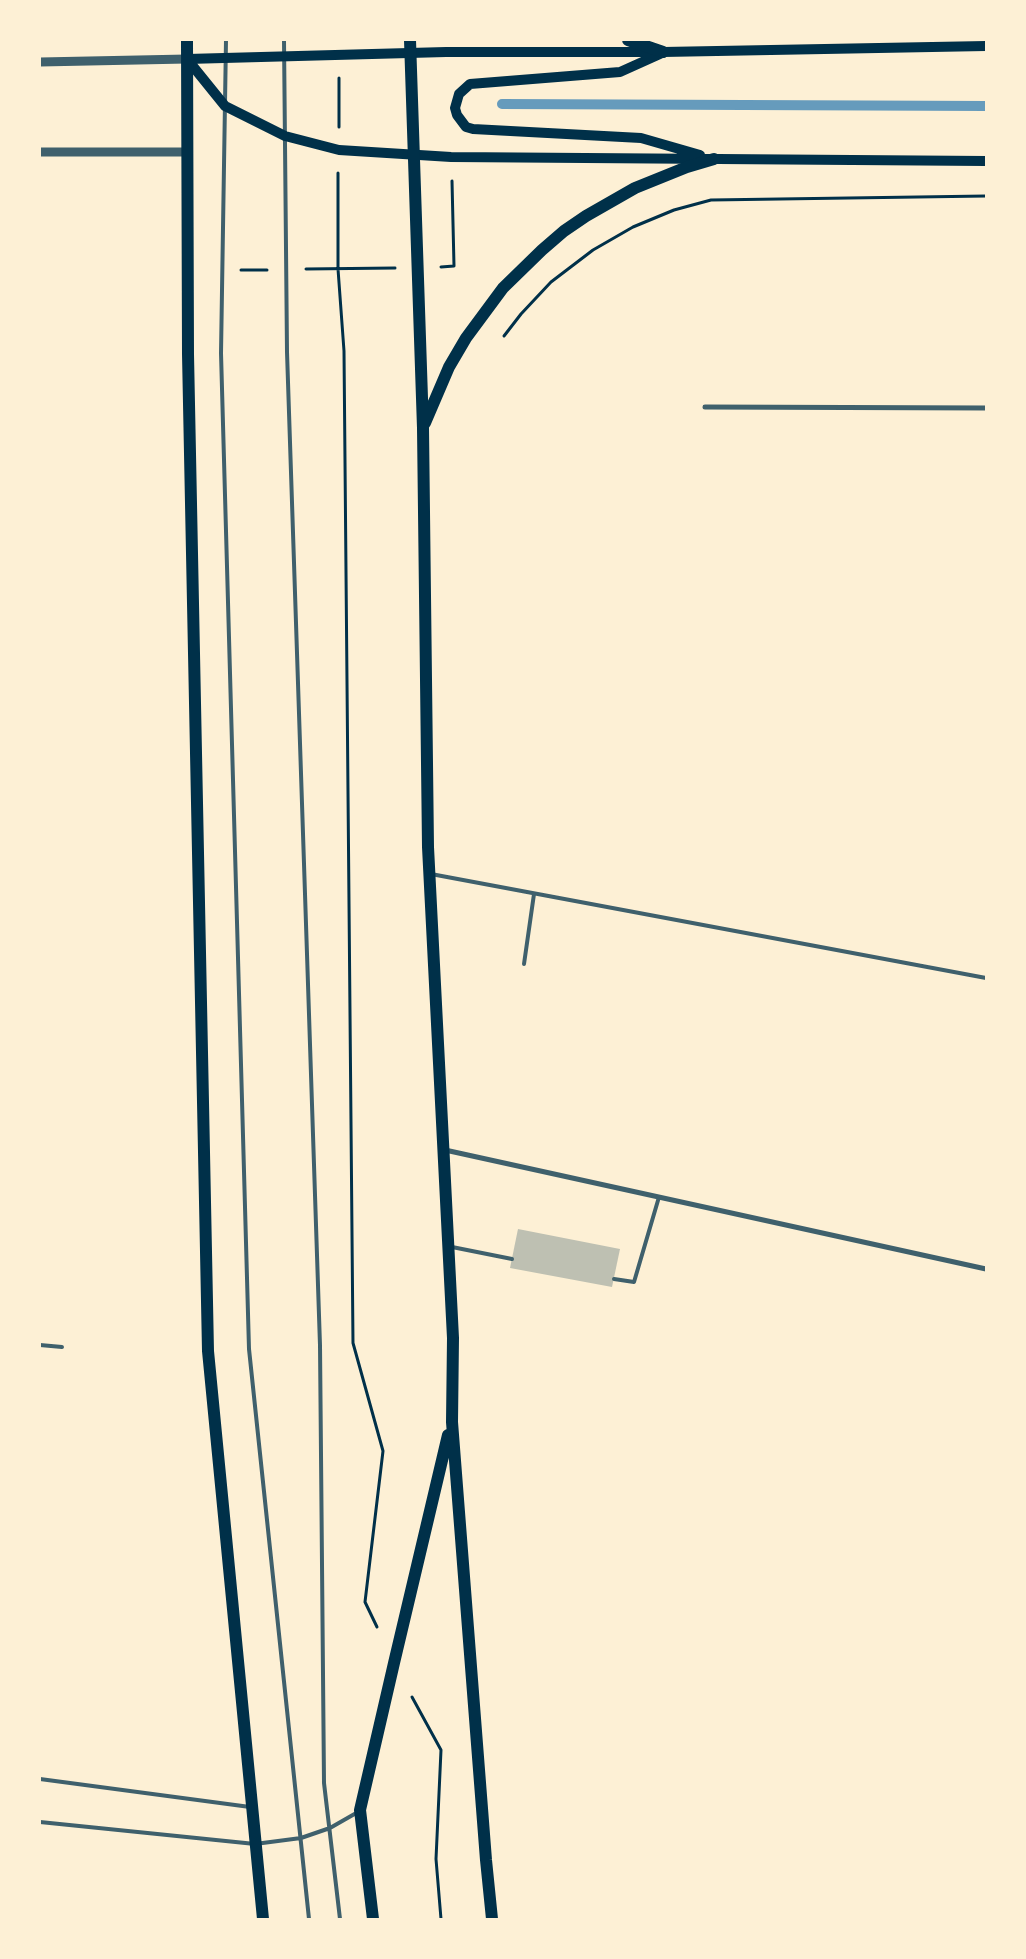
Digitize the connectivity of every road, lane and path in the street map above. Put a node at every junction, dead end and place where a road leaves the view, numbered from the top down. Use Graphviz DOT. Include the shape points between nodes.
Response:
graph roads {
  1 [pos="187,40"];
  2 [pos="226,40"];
  3 [pos="284,40"];
  4 [pos="410,40"];
  5 [pos="628,40"];
  6 [pos="986,46"];
  7 [pos="663,52"];
  8 [pos="410,54"];
  9 [pos="339,55"];
  10 [pos="284,56"];
  11 [pos="226,58"];
  12 [pos="187,59"];
  13 [pos="40,62"];
  14 [pos="225,106"];
  15 [pos="285,136"];
  16 [pos="339,150"];
  17 [pos="40,152"];
  18 [pos="188,152"];
  19 [pos="414,156"];
  20 [pos="451,157"];
  21 [pos="714,159"];
  22 [pos="986,161"];
  23 [pos="986,196"];
  24 [pos="454,266"];
  25 [pos="504,336"];
  26 [pos="705,407"];
  27 [pos="986,408"];
  28 [pos="423,428"];
  29 [pos="429,874"];
  30 [pos="534,894"];
  31 [pos="524,964"];
  32 [pos="986,978"];
  33 [pos="442,1149"];
  34 [pos="659,1197"];
  35 [pos="449,1247"];
  36 [pos="512,1258"];
  37 [pos="986,1269"];
  38 [pos="614,1278"];
  39 [pos="40,1345"];
  40 [pos="62,1347"];
  41 [pos="452,1422"];
  42 [pos="394,1663"];
  43 [pos="40,1779"];
  44 [pos="252,1807"];
  45 [pos="360,1810"];
  46 [pos="40,1822"];
  47 [pos="330,1828"];
  48 [pos="301,1838"];
  49 [pos="255,1844"];
  50 [pos="263,1919"];
  51 [pos="309,1919"];
  52 [pos="340,1919"];
  53 [pos="373,1919"];
  54 [pos="441,1919"];
  55 [pos="492,1919"];
  1 -- 12 [label="main road"];
  2 -- 11 [label="lane"];
  3 -- 10 [label="lane"];
  4 -- 8 [label="main road"];
  5 -- 7 [label="main road"];
  6 -- 7 [label="main road"];
  7 -- 8 [label="main road"];
  7 -- 21 [label="main road" via="620,72 470,84 459,94 455,108 461,122 473,129 641,138"];
  8 -- 9 [label="main road"];
  8 -- 19 [label="main road"];
  9 -- 10 [label="main road"];
  9 -- 16 [label="path"];
  10 -- 11 [label="main road"];
  10 -- 15 [label="lane"];
  11 -- 12 [label="main road"];
  11 -- 14 [label="lane"];
  12 -- 13 [label="street"];
  12 -- 14 [label="main road"];
  12 -- 18 [label="main road"];
  14 -- 15 [label="main road"];
  14 -- 48 [label="lane" via="221,353 249,1349"];
  15 -- 16 [label="main road"];
  15 -- 47 [label="lane" via="286,352 320,1345 324,1783"];
  16 -- 19 [label="main road"];
  16 -- 42 [label="path" via="338,269 344,351 353,1343 383,1451 365,1602"];
  17 -- 18 [label="street"];
  18 -- 44 [label="main road" via="188,364 208,1351"];
  19 -- 20 [label="main road"];
  19 -- 28 [label="main road"];
  20 -- 21 [label="main road"];
  20 -- 24 [label="path"];
  21 -- 22 [label="main road"];
  21 -- 28 [label="main road" via="635,188 586,216 542,250 503,288 466,338 449,367"];
  23 -- 25 [label="path" via="711,200 674,210 633,227 593,250 551,282"];
  26 -- 27 [label="street"];
  28 -- 29 [label="main road"];
  29 -- 30 [label="lane"];
  29 -- 33 [label="main road"];
  30 -- 31 [label="lane"];
  30 -- 32 [label="lane"];
  33 -- 34 [label="street"];
  33 -- 35 [label="main road"];
  34 -- 37 [label="street"];
  34 -- 38 [label="lane" via="634,1282"];
  35 -- 36 [label="lane"];
  35 -- 41 [label="main road"];
  39 -- 40 [label="lane"];
  41 -- 42 [label="main road"];
  41 -- 55 [label="main road"];
  42 -- 45 [label="main road"];
  42 -- 54 [label="path" via="441,1750 436,1859"];
  43 -- 44 [label="lane"];
  44 -- 49 [label="main road"];
  45 -- 47 [label="lane"];
  45 -- 53 [label="main road"];
  46 -- 49 [label="lane"];
  47 -- 48 [label="lane"];
  47 -- 52 [label="lane"];
  48 -- 49 [label="lane"];
  48 -- 51 [label="lane"];
  49 -- 50 [label="main road"];
}
